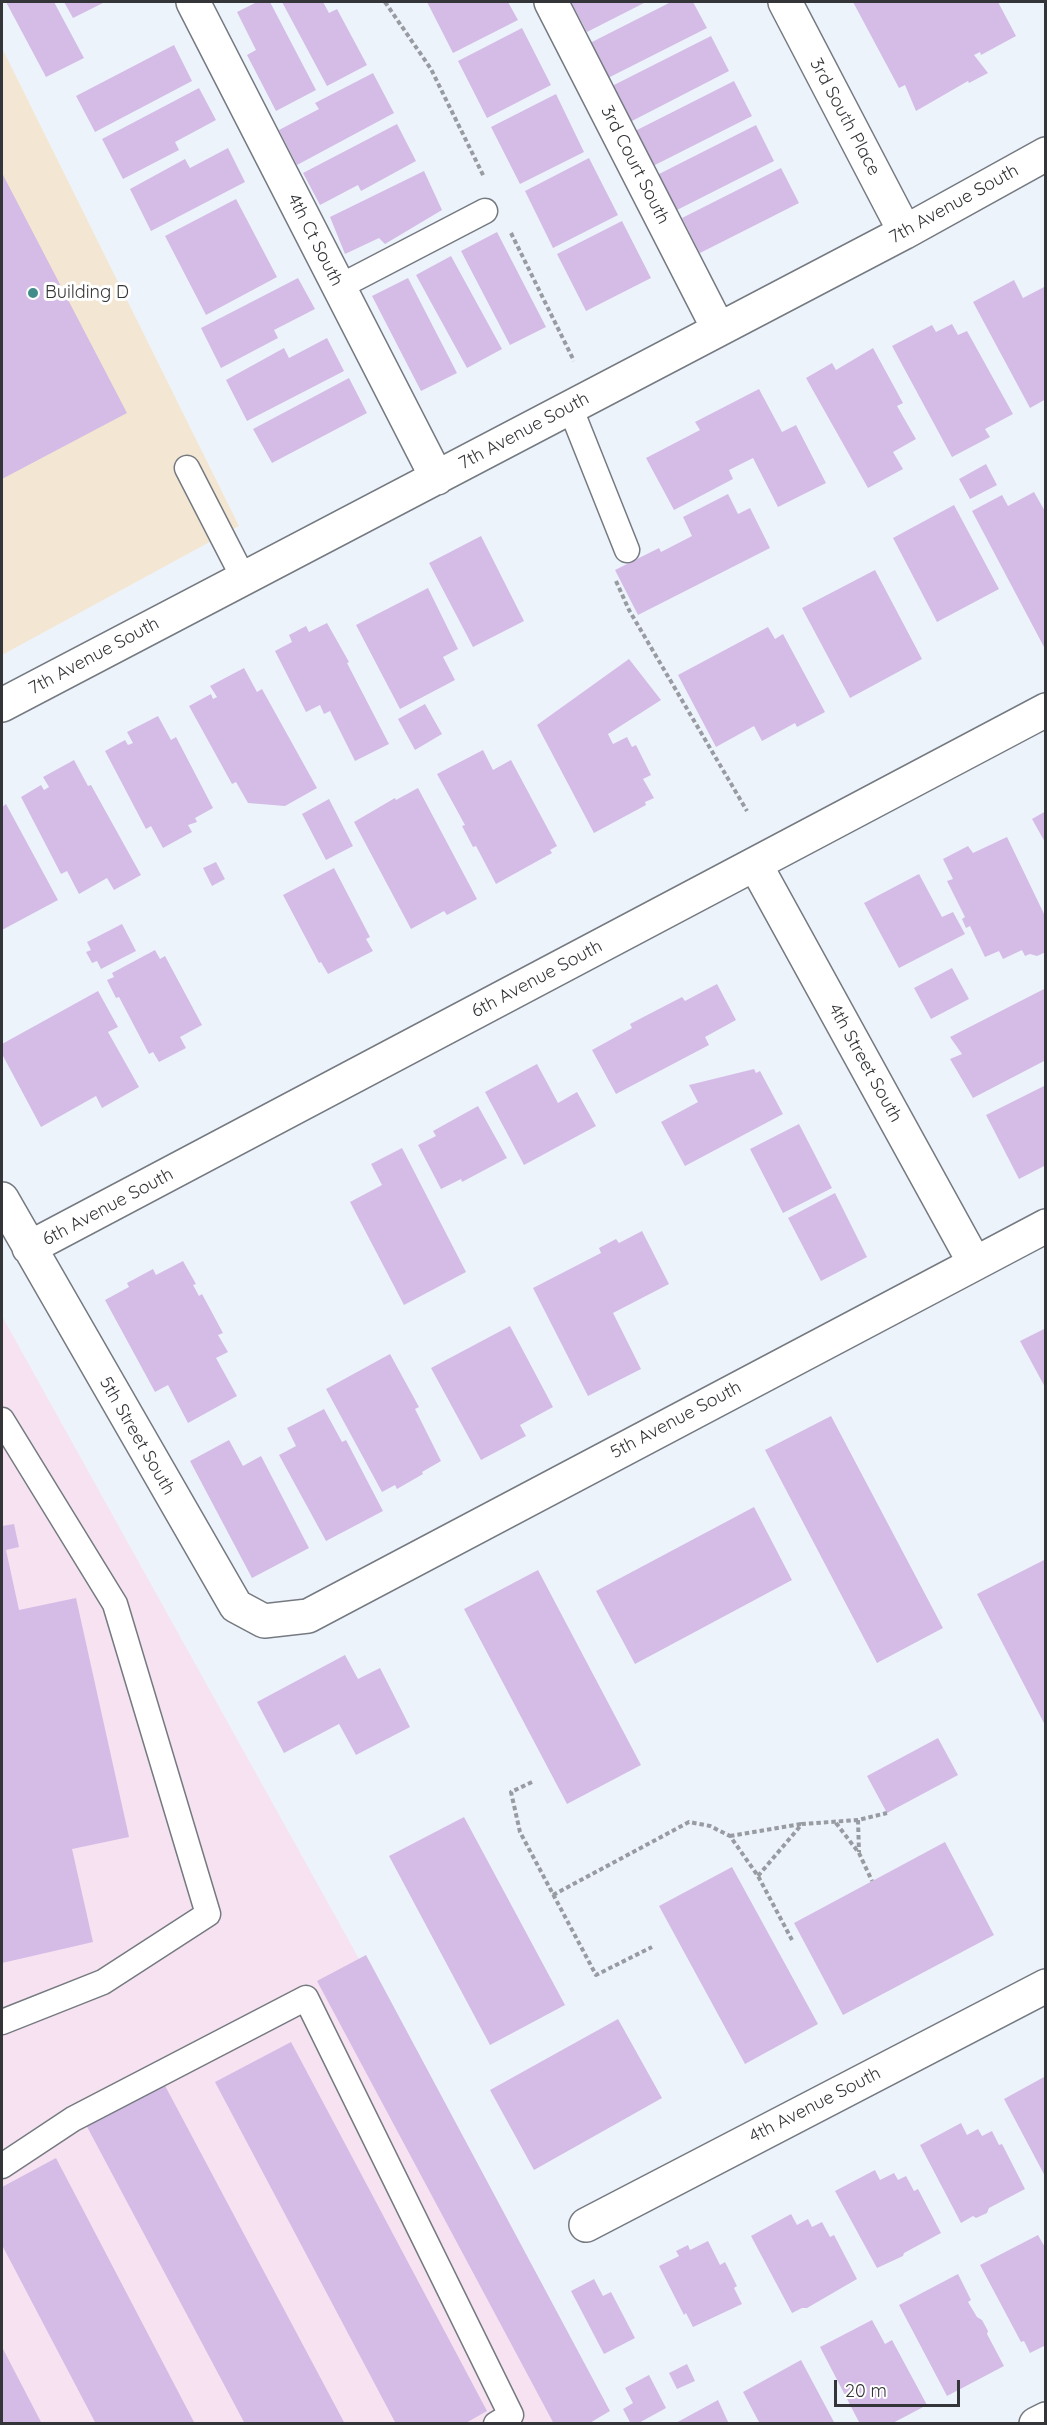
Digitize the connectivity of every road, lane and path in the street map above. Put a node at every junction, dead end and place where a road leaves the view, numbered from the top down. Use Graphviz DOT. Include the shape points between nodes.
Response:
graph roads {
  1 [pos="193,2"];
  2 [pos="551,2"];
  3 [pos="785,2"];
  4 [pos="1046,154"];
  5 [pos="485,211"];
  6 [pos="905,232"];
  7 [pos="339,287"];
  8 [pos="718,328"];
  9 [pos="570,407"];
  10 [pos="187,468"];
  11 [pos="437,478"];
  12 [pos="627,550"];
  13 [pos="243,577"];
  14 [pos="614,578"];
  15 [pos="2,705"];
  16 [pos="1046,710"];
  17 [pos="747,811"];
  18 [pos="755,864"];
  19 [pos="2,1199"];
  20 [pos="1046,1226"];
  21 [pos="29,1248"];
  22 [pos="974,1262"];
  23 [pos="2,1420"];
  24 [pos="308,1616"];
  25 [pos="532,1782"];
  26 [pos="887,1813"];
  27 [pos="858,1820"];
  28 [pos="835,1822"];
  29 [pos="802,1824"];
  30 [pos="730,1836"];
  31 [pos="859,1853"];
  32 [pos="758,1876"];
  33 [pos="872,1881"];
  34 [pos="553,1895"];
  35 [pos="792,1940"];
  36 [pos="652,1947"];
  37 [pos="1046,1986"];
  38 [pos="2,2022"];
  39 [pos="2,2166"];
  40 [pos="586,2225"];
  41 [pos="1046,2419"];
  42 [pos="496,2424"];
  43 [pos="1036,2424"];
  1 -- 7 [label="street, 4th Ct South"];
  2 -- 8 [label="street, 3rd Court South"];
  3 -- 6 [label="street, 3rd South Place"];
  4 -- 6 [label="street, 7th Avenue South"];
  5 -- 7 [label="lane"];
  6 -- 8 [label="street, 7th Avenue South"];
  7 -- 11 [label="street, 4th Ct South"];
  8 -- 9 [label="street, 7th Avenue South"];
  9 -- 11 [label="street, 7th Avenue South"];
  9 -- 12 [label="lane"];
  10 -- 13 [label="lane"];
  11 -- 13 [label="street, 7th Avenue South"];
  13 -- 15 [label="street, 7th Avenue South"];
  14 -- 17 [label="path"];
  16 -- 18 [label="street, 6th Avenue South"];
  18 -- 21 [label="street, 6th Avenue South"];
  18 -- 22 [label="street, 4th Street South"];
  19 -- 21 [label="street, 5th Street South"];
  20 -- 22 [label="street, 5th Avenue South"];
  21 -- 24 [label="street, 5th Street South" via="236,1606 264,1621"];
  22 -- 24 [label="street, 5th Avenue South"];
  23 -- 38 [label="lane" via="115,1604 208,1914 103,1982"];
  25 -- 34 [label="path" via="511,1792 520,1832"];
  26 -- 27 [label="path"];
  27 -- 28 [label="path"];
  27 -- 31 [label="path"];
  28 -- 29 [label="path"];
  28 -- 31 [label="path"];
  29 -- 30 [label="path"];
  29 -- 32 [label="path"];
  30 -- 32 [label="path"];
  30 -- 34 [label="path" via="710,1826 689,1822"];
  31 -- 33 [label="path"];
  32 -- 35 [label="path"];
  34 -- 36 [label="path" via="596,1975"];
  37 -- 40 [label="street, 4th Avenue South"];
  39 -- 42 [label="lane" via="73,2119 306,1998 511,2415"];
  41 -- 43 [label="street"];
}
